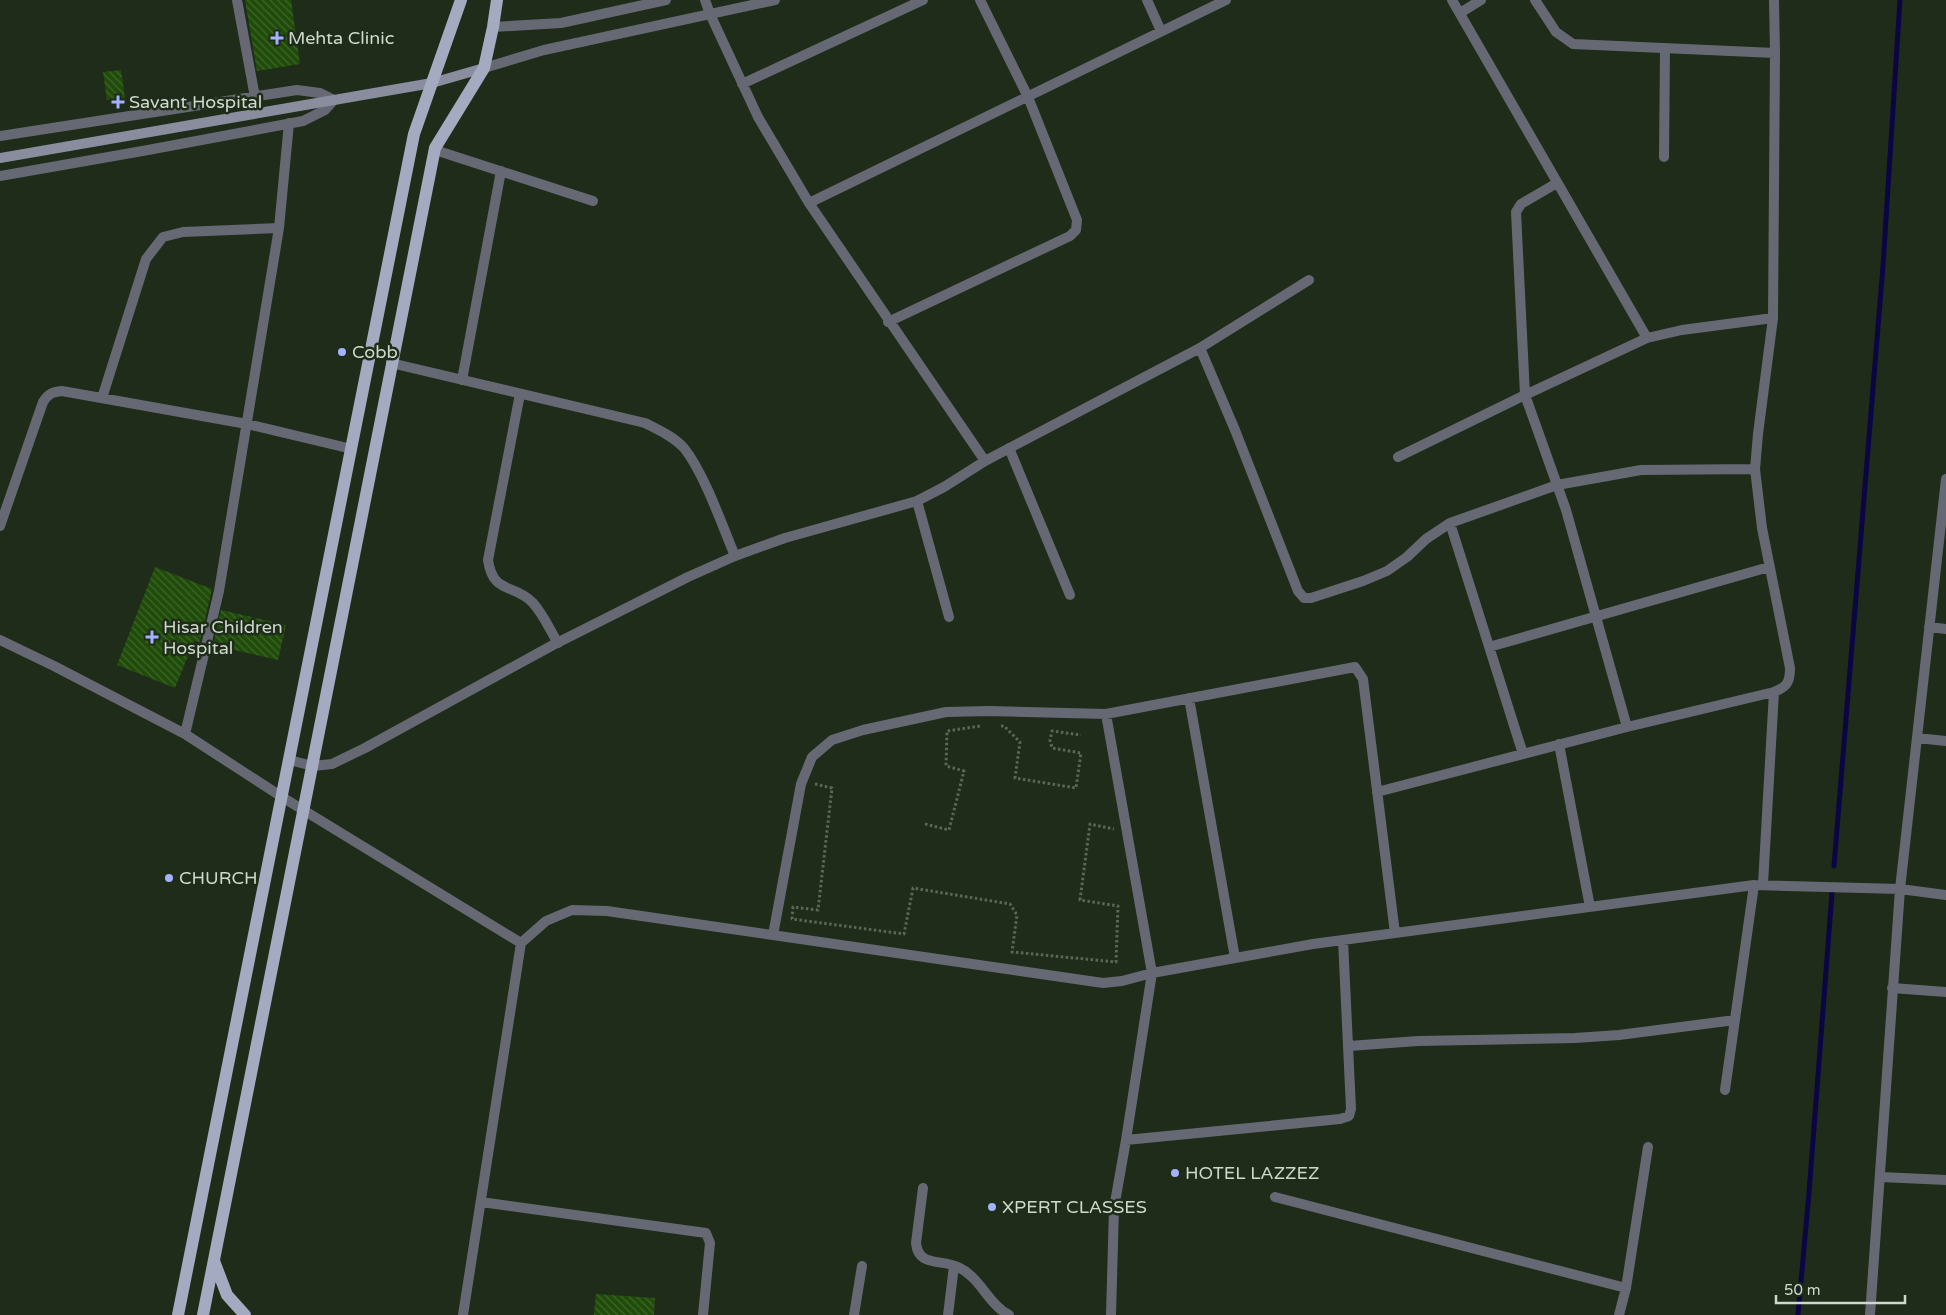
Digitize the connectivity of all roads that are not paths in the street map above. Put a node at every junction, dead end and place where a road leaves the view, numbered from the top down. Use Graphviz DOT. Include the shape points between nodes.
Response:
graph roads {
  1 [pos="237,0"];
  2 [pos="461,0"];
  3 [pos="497,0"];
  4 [pos="666,0"];
  5 [pos="705,0"];
  6 [pos="774,0"];
  7 [pos="923,0"];
  8 [pos="980,0"];
  9 [pos="1147,0"];
  10 [pos="1226,0"];
  11 [pos="1452,0"];
  12 [pos="1481,0"];
  13 [pos="1535,0"];
  14 [pos="1774,0"];
  15 [pos="1460,13"];
  16 [pos="710,14"];
  17 [pos="494,27"];
  18 [pos="1161,31"];
  19 [pos="1664,49"];
  20 [pos="1775,54"];
  21 [pos="484,68"];
  22 [pos="432,83"];
  23 [pos="742,84"];
  24 [pos="254,97"];
  25 [pos="1028,97"];
  26 [pos="334,100"];
  27 [pos="289,123"];
  28 [pos="0,136"];
  29 [pos="434,150"];
  30 [pos="1664,157"];
  31 [pos="0,158"];
  32 [pos="501,172"];
  33 [pos="0,176"];
  34 [pos="1558,183"];
  35 [pos="594,201"];
  36 [pos="809,203"];
  37 [pos="279,228"];
  38 [pos="1309,280"];
  39 [pos="1773,318"];
  40 [pos="888,322"];
  41 [pos="1647,338"];
  42 [pos="1200,348"];
  43 [pos="391,363"];
  44 [pos="462,380"];
  45 [pos="520,394"];
  46 [pos="1525,395"];
  47 [pos="102,398"];
  48 [pos="248,424"];
  49 [pos="1009,448"];
  50 [pos="352,449"];
  51 [pos="1398,457"];
  52 [pos="985,461"];
  53 [pos="1755,469"];
  54 [pos="1946,479"];
  55 [pos="1557,485"];
  56 [pos="917,501"];
  57 [pos="1450,523"];
  58 [pos="0,526"];
  59 [pos="736,556"];
  60 [pos="1769,566"];
  61 [pos="1070,595"];
  62 [pos="1596,616"];
  63 [pos="949,617"];
  64 [pos="1929,627"];
  65 [pos="1946,628"];
  66 [pos="0,640"];
  67 [pos="558,643"];
  68 [pos="1489,647"];
  69 [pos="1774,692"];
  70 [pos="1189,698"];
  71 [pos="1106,714"];
  72 [pos="1627,727"];
  73 [pos="185,734"];
  74 [pos="1917,738"];
  75 [pos="1946,741"];
  76 [pos="1560,744"];
  77 [pos="1523,754"];
  78 [pos="289,760"];
  79 [pos="313,766"];
  80 [pos="1377,792"];
  81 [pos="282,797"];
  82 [pos="304,810"];
  83 [pos="1758,884"];
  84 [pos="1900,889"];
  85 [pos="1946,895"];
  86 [pos="1590,907"];
  87 [pos="1395,933"];
  88 [pos="773,935"];
  89 [pos="1343,940"];
  90 [pos="521,943"];
  91 [pos="1235,958"];
  92 [pos="1152,973"];
  93 [pos="1892,988"];
  94 [pos="1946,992"];
  95 [pos="1735,1020"];
  96 [pos="1349,1046"];
  97 [pos="1725,1090"];
  98 [pos="1126,1140"];
  99 [pos="1648,1148"];
  100 [pos="1881,1177"];
  101 [pos="1946,1180"];
  102 [pos="923,1188"];
  103 [pos="1275,1197"];
  104 [pos="481,1202"];
  105 [pos="214,1261"];
  106 [pos="862,1266"];
  107 [pos="954,1266"];
  108 [pos="1626,1288"];
  109 [pos="178,1315"];
  110 [pos="203,1315"];
  111 [pos="245,1315"];
  112 [pos="463,1315"];
  113 [pos="703,1315"];
  114 [pos="854,1315"];
  115 [pos="948,1315"];
  116 [pos="1009,1315"];
  117 [pos="1111,1315"];
  118 [pos="1619,1315"];
  119 [pos="1870,1315"];
  1 -- 24 [label="street"];
  2 -- 22 [label="main road"];
  3 -- 17 [label="main road"];
  4 -- 17 [label="street" via="561,23"];
  5 -- 16 [label="street"];
  6 -- 16 [label="street"];
  7 -- 23 [label="street"];
  8 -- 25 [label="street"];
  9 -- 18 [label="street"];
  10 -- 18 [label="street"];
  11 -- 15 [label="street"];
  12 -- 15 [label="street"];
  13 -- 19 [label="street" via="1556,32 1573,44"];
  14 -- 20 [label="street"];
  15 -- 34 [label="street"];
  16 -- 21 [label="street" via="544,50"];
  16 -- 23 [label="street"];
  17 -- 21 [label="main road"];
  18 -- 25 [label="street"];
  19 -- 20 [label="street"];
  19 -- 30 [label="street"];
  20 -- 39 [label="street"];
  21 -- 22 [label="main road"];
  21 -- 29 [label="main road"];
  22 -- 26 [label="main road"];
  22 -- 50 [label="main road" via="414,134"];
  23 -- 36 [label="street"];
  24 -- 26 [label="street" via="309,90"];
  24 -- 28 [label="street"];
  25 -- 36 [label="street"];
  25 -- 40 [label="street" via="1077,220 1076,230 1070,236"];
  26 -- 27 [label="street" via="316,115"];
  26 -- 31 [label="main road"];
  27 -- 33 [label="street"];
  27 -- 37 [label="street"];
  29 -- 32 [label="street"];
  29 -- 43 [label="main road"];
  32 -- 35 [label="street"];
  32 -- 44 [label="street"];
  34 -- 41 [label="street"];
  34 -- 46 [label="street" via="1521,204 1516,212"];
  36 -- 40 [label="street"];
  37 -- 47 [label="street" via="183,232 163,238 146,259"];
  37 -- 48 [label="street"];
  38 -- 42 [label="street"];
  39 -- 41 [label="street"];
  39 -- 53 [label="street"];
  40 -- 52 [label="street"];
  41 -- 46 [label="street"];
  42 -- 49 [label="street"];
  42 -- 57 [label="street" via="1300,595 1304,598 1387,571"];
  43 -- 44 [label="street"];
  43 -- 79 [label="main road"];
  44 -- 45 [label="street"];
  45 -- 59 [label="street" via="645,423 665,433 683,448 700,475"];
  45 -- 67 [label="street" via="488,560 496,582 532,602"];
  46 -- 51 [label="street"];
  46 -- 55 [label="street"];
  47 -- 48 [label="street"];
  47 -- 58 [label="street" via="62,391 47,396"];
  48 -- 50 [label="street"];
  48 -- 73 [label="street" via="219,591"];
  49 -- 52 [label="street"];
  49 -- 61 [label="street"];
  50 -- 78 [label="main road"];
  52 -- 56 [label="street"];
  53 -- 55 [label="street" via="1642,470"];
  53 -- 60 [label="street"];
  54 -- 64 [label="street"];
  55 -- 57 [label="street"];
  55 -- 62 [label="street"];
  56 -- 59 [label="street"];
  56 -- 63 [label="street"];
  57 -- 68 [label="street"];
  59 -- 67 [label="street"];
  60 -- 62 [label="street"];
  60 -- 69 [label="street" via="1790,668 1789,682"];
  62 -- 68 [label="street"];
  62 -- 72 [label="street"];
  64 -- 65 [label="street"];
  64 -- 74 [label="street"];
  66 -- 73 [label="street"];
  67 -- 79 [label="street" via="364,748 332,764"];
  68 -- 77 [label="street"];
  69 -- 72 [label="street"];
  69 -- 83 [label="street"];
  70 -- 71 [label="street"];
  70 -- 80 [label="street" via="1355,667 1363,679"];
  70 -- 91 [label="street"];
  71 -- 88 [label="street" via="946,712 832,740 812,757 801,784"];
  71 -- 92 [label="street"];
  72 -- 76 [label="street"];
  73 -- 81 [label="street"];
  74 -- 75 [label="street"];
  74 -- 84 [label="street"];
  76 -- 77 [label="street"];
  76 -- 86 [label="street"];
  77 -- 80 [label="street"];
  78 -- 79 [label="street"];
  78 -- 81 [label="main road"];
  79 -- 82 [label="main road"];
  80 -- 87 [label="street"];
  81 -- 82 [label="street"];
  81 -- 109 [label="main road"];
  82 -- 90 [label="street"];
  82 -- 105 [label="main road"];
  83 -- 84 [label="street"];
  83 -- 86 [label="street"];
  83 -- 95 [label="street"];
  84 -- 85 [label="street"];
  84 -- 93 [label="street"];
  86 -- 87 [label="street"];
  87 -- 89 [label="street"];
  88 -- 90 [label="street" via="607,911 572,910 546,922"];
  88 -- 92 [label="street" via="1094,982 1122,981"];
  89 -- 91 [label="street"];
  89 -- 96 [label="street"];
  90 -- 104 [label="street"];
  91 -- 92 [label="street"];
  92 -- 98 [label="street"];
  93 -- 94 [label="street"];
  93 -- 100 [label="street"];
  95 -- 96 [label="street" via="1575,1038 1418,1041"];
  95 -- 97 [label="street"];
  96 -- 98 [label="street" via="1351,1109 1345,1118"];
  98 -- 117 [label="street" via="1114,1208"];
  99 -- 108 [label="street"];
  100 -- 101 [label="street"];
  100 -- 119 [label="street"];
  102 -- 107 [label="street" via="917,1250 927,1260"];
  103 -- 108 [label="street"];
  104 -- 112 [label="street"];
  104 -- 113 [label="street" via="706,1233 710,1243"];
  105 -- 110 [label="main road"];
  105 -- 111 [label="main road" via="227,1295"];
  106 -- 114 [label="street"];
  107 -- 115 [label="street"];
  107 -- 116 [label="street" via="975,1280"];
  108 -- 118 [label="street"];
}
